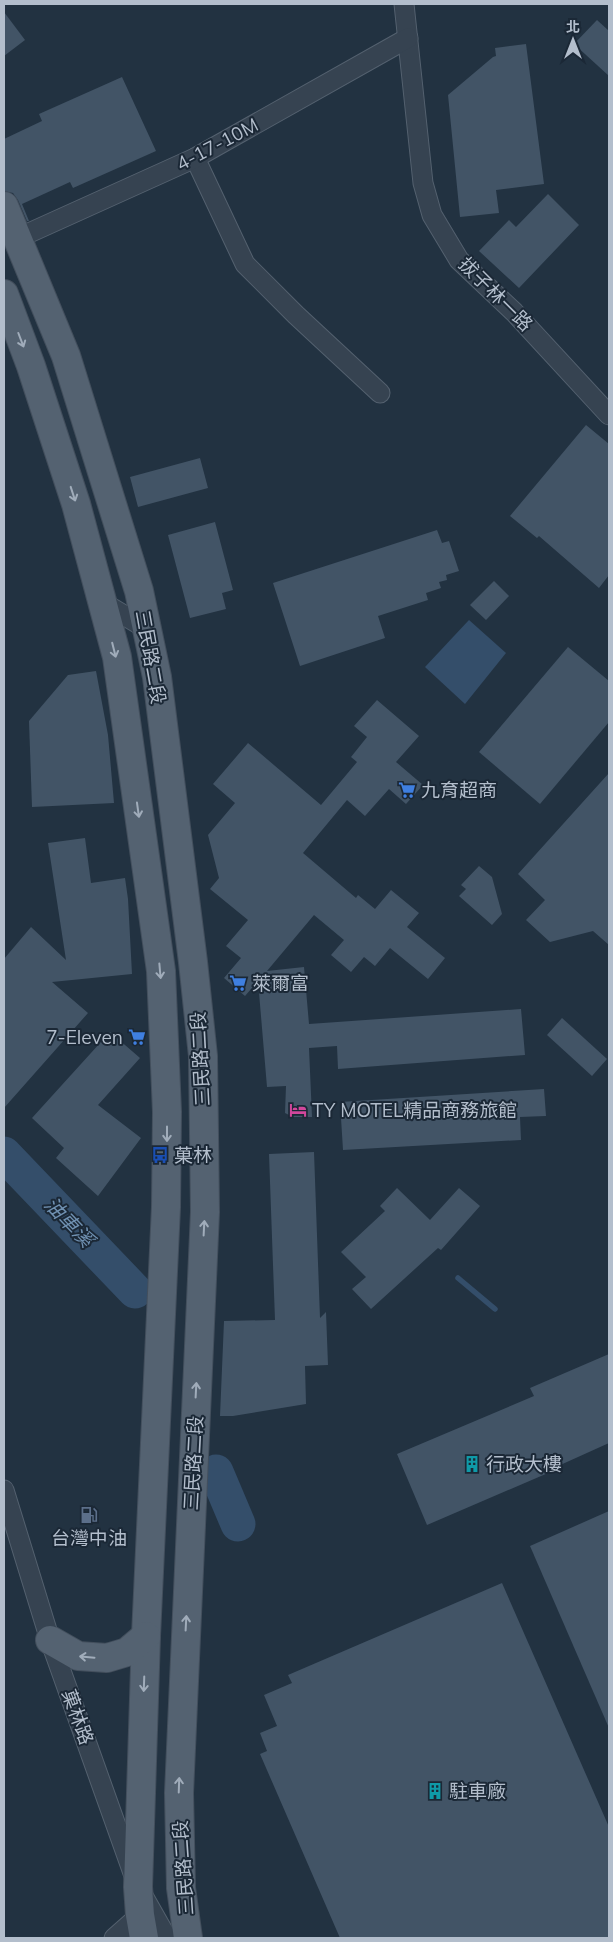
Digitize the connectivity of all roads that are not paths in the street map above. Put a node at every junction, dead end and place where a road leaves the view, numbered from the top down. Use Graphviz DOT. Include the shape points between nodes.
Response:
graph roads {
  1 [pos="404,4"];
  2 [pos="408,38"];
  3 [pos="195,158"];
  4 [pos="4,206"];
  5 [pos="18,238"];
  6 [pos="4,294"];
  7 [pos="380,393"];
  8 [pos="609,415"];
  9 [pos="102,602"];
  10 [pos="147,629"];
  11 [pos="4,1494"];
  12 [pos="146,1636"];
  13 [pos="50,1640"];
  14 [pos="138,1887"];
  15 [pos="142,1926"];
  16 [pos="114,1938"];
  17 [pos="167,1938"];
  18 [pos="188,1938"];
  1 -- 2 [label="street, 拔子林一路"];
  2 -- 3 [label="street, 4-17-10M"];
  2 -- 8 [label="street, 拔子林一路" via="423,183 432,215 459,260 514,312"];
  3 -- 5 [label="street, 4-17-10M"];
  3 -- 7 [label="street" via="245,264"];
  4 -- 5 [label="main road, 三民路二段"];
  5 -- 10 [label="main road, 三民路二段" via="66,356 139,591"];
  6 -- 9 [label="main road, 三民路二段, one-way" via="76,504"];
  9 -- 10 [label="street"];
  9 -- 12 [label="main road, 三民路二段, one-way" via="116,657 160,971 166,1103 166,1207"];
  18 -- 10 [label="main road, 三民路二段, one-way" via="182,1888 178,1793 204,1212 203,1056 157,677"];
  11 -- 13 [label="street, 菓林路"];
  12 -- 13 [label="main road, one-way" via="127,1652 107,1658 78,1656"];
  12 -- 14 [label="main road, 三民路二段, one-way"];
  13 -- 14 [label="street, 菓林路"];
  14 -- 15 [label="main road, 三民路二段"];
  14 -- 17 [label="street, 菓林路"];
  15 -- 16 [label="street"];
}
